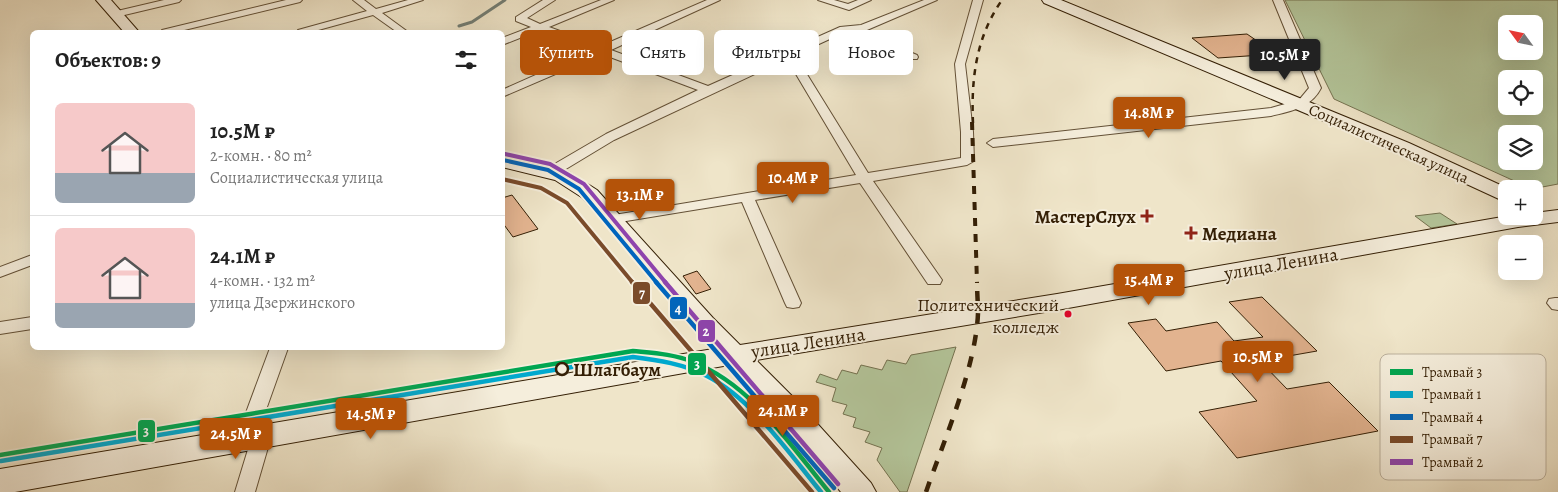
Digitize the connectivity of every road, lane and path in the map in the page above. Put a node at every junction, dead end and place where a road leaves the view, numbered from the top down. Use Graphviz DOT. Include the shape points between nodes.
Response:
graph roads {
  1 [pos="103,0"];
  2 [pos="176,0"];
  3 [pos="297,0"];
  4 [pos="358,0"];
  5 [pos="418,0"];
  6 [pos="550,0"];
  7 [pos="609,0"];
  8 [pos="715,0"];
  9 [pos="823,0"];
  10 [pos="866,0"];
  11 [pos="932,0"];
  12 [pos="978,0"];
  13 [pos="1049,0"];
  14 [pos="1278,0"];
  15 [pos="375,12"];
  16 [pos="116,14"];
  17 [pos="540,27"];
  18 [pos="844,29"];
  19 [pos="130,30"];
  20 [pos="174,30"];
  21 [pos="309,30"];
  22 [pos="399,30"];
  23 [pos="548,30"];
  24 [pos="819,40"];
  25 [pos="505,41"];
  26 [pos="612,45"];
  27 [pos="612,54"];
  28 [pos="545,75"];
  29 [pos="741,75"];
  30 [pos="802,75"];
  31 [pos="708,90"];
  32 [pos="505,93"];
  33 [pos="1298,104"];
  34 [pos="993,143"];
  35 [pos="505,162"];
  36 [pos="551,172"];
  37 [pos="864,178"];
  38 [pos="1498,191"];
  39 [pos="747,197"];
  40 [pos="1543,211"];
  41 [pos="1558,217"];
  42 [pos="614,219"];
  43 [pos="30,261"];
  44 [pos="0,272"];
  45 [pos="934,280"];
  46 [pos="793,302"];
  47 [pos="30,323"];
  48 [pos="0,328"];
  49 [pos="278,350"];
  50 [pos="735,354"];
  51 [pos="249,439"];
  52 [pos="0,482"];
  53 [pos="245,492"];
  54 [pos="860,492"];
  1 -- 16 [label="main road"];
  2 -- 16 [label="street"];
  3 -- 20 [label="street"];
  4 -- 15 [label="street"];
  5 -- 15 [label="street"];
  6 -- 17 [label="street" via="519,19"];
  7 -- 17 [label="street"];
  8 -- 26 [label="street"];
  9 -- 10 [label="street" via="849,7"];
  11 -- 18 [label="street" via="863,28"];
  12 -- 37 [label="street" via="960,64 967,161"];
  13 -- 33 [label="main road, Социалистическая улица"];
  14 -- 33 [label="street" via="1315,88"];
  15 -- 21 [label="street"];
  15 -- 22 [label="street"];
  16 -- 19 [label="main road"];
  17 -- 23 [label="street"];
  17 -- 25 [label="street"];
  18 -- 24 [label="street"];
  27 -- 31 [label="street"];
  28 -- 32 [label="street"];
  29 -- 31 [label="street"];
  30 -- 37 [label="street"];
  31 -- 36 [label="street" via="610,137"];
  33 -- 34 [label="street" via="1271,112"];
  33 -- 38 [label="main road, Социалистическая улица"];
  35 -- 36 [label="main road"];
  36 -- 42 [label="main road" via="579,185"];
  37 -- 39 [label="street"];
  37 -- 45 [label="street"];
  39 -- 42 [label="street"];
  39 -- 46 [label="street"];
  40 -- 41 [label="main road"];
  41 -- 50 [label="main road, улица Ленина" via="1518,221 1057,302"];
  42 -- 50 [label="main road" via="692,310"];
  43 -- 44 [label="street"];
  47 -- 48 [label="street"];
  49 -- 51 [label="street" via="252,421"];
  50 -- 51 [label="main road, улица Ленина"];
  50 -- 54 [label="main road"];
  51 -- 52 [label="main road, улица Ленина"];
  51 -- 53 [label="street"];
}
